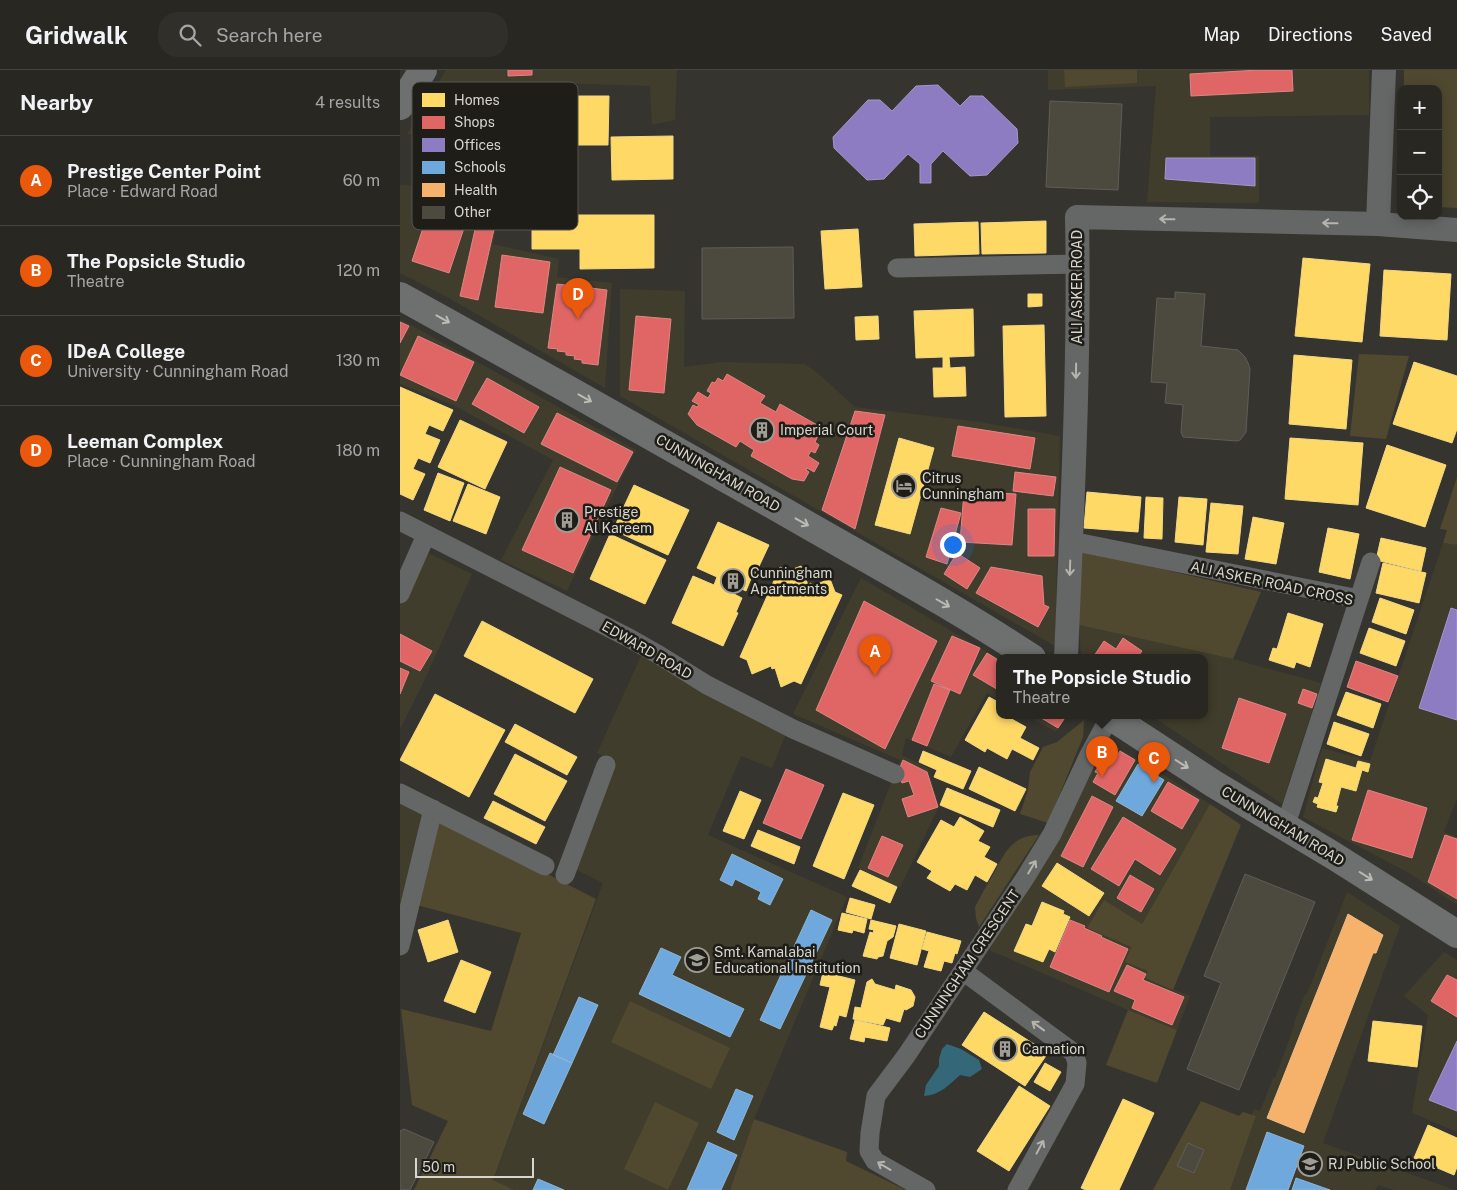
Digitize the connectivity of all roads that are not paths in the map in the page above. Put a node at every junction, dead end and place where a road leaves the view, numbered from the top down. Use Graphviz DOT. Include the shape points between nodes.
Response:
graph roads {
  1 [pos="423,70"];
  2 [pos="1384,70"];
  3 [pos="415,82"];
  4 [pos="412,87"];
  5 [pos="400,106"];
  6 [pos="1378,224"];
  7 [pos="1457,230"];
  8 [pos="1078,264"];
  9 [pos="897,268"];
  10 [pos="400,296"];
  11 [pos="400,522"];
  12 [pos="426,535"];
  13 [pos="1071,541"];
  14 [pos="1372,562"];
  15 [pos="400,594"];
  16 [pos="1359,599"];
  17 [pos="1025,654"];
  18 [pos="1066,654"];
  19 [pos="1110,719"];
  20 [pos="1114,719"];
  21 [pos="606,765"];
  22 [pos="895,774"];
  23 [pos="400,793"];
  24 [pos="433,810"];
  25 [pos="1284,826"];
  26 [pos="545,866"];
  27 [pos="565,875"];
  28 [pos="1457,934"];
  29 [pos="400,946"];
  30 [pos="963,971"];
  31 [pos="926,1190"];
  32 [pos="1017,1190"];
  1 -- 3 [label="main road"];
  2 -- 6 [label="street"];
  4 -- 5 [label="main road"];
  6 -- 7 [label="street, ALI ASKER ROAD"];
  6 -- 8 [label="street, ALI ASKER ROAD, one-way" via="1077,217"];
  8 -- 9 [label="street"];
  8 -- 13 [label="street, ALI ASKER ROAD, one-way"];
  10 -- 17 [label="main road, CUNNINGHAM ROAD, one-way" via="858,553"];
  11 -- 12 [label="street, EDWARD ROAD"];
  12 -- 15 [label="street"];
  12 -- 22 [label="street, EDWARD ROAD" via="629,638 708,685 792,729"];
  13 -- 16 [label="street, ALI ASKER ROAD CROSS"];
  13 -- 18 [label="street, ALI ASKER ROAD, one-way"];
  14 -- 16 [label="street"];
  16 -- 25 [label="street, ALI ASKER ROAD CROSS"];
  30 -- 19 [label="street, CUNNINGHAM CRESCENT, one-way" via="1050,838"];
  20 -- 25 [label="main road, CUNNINGHAM ROAD, one-way"];
  21 -- 27 [label="street"];
  23 -- 24 [label="street"];
  24 -- 26 [label="street"];
  24 -- 29 [label="street"];
  25 -- 28 [label="main road, CUNNINGHAM ROAD, one-way"];
  31 -- 30 [label="street, CUNNINGHAM CRESCENT, one-way" via="875,1161 869,1151 876,1096"];
  32 -- 30 [label="street, one-way" via="1075,1084 1077,1064 1074,1053"];
}
